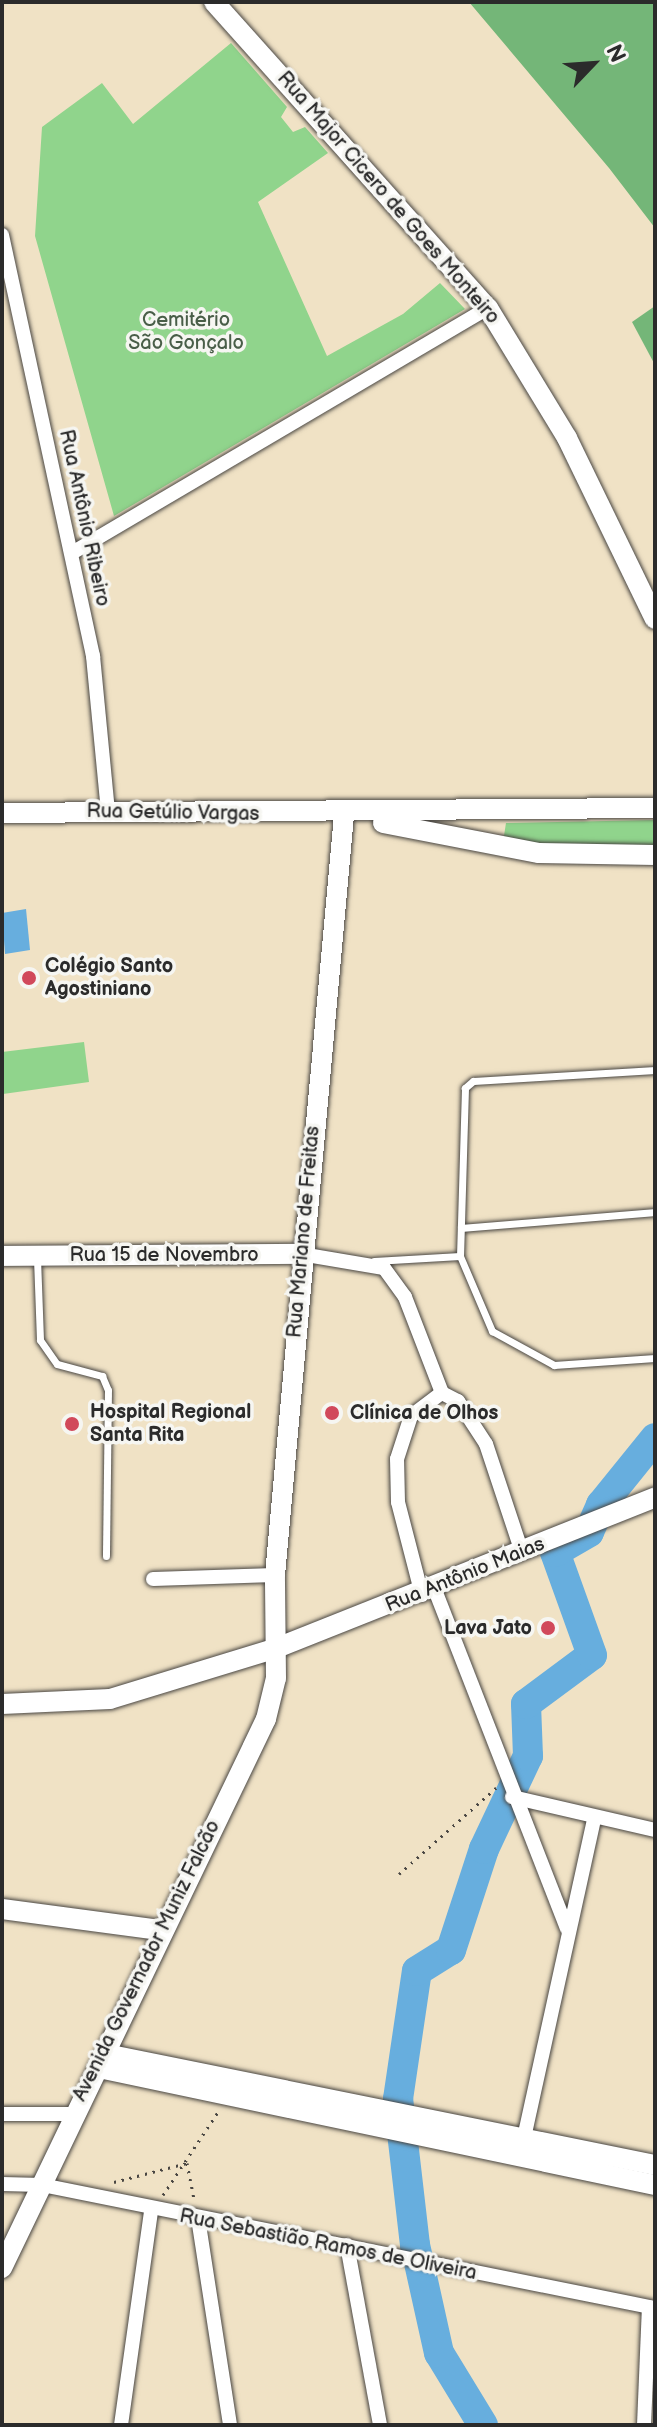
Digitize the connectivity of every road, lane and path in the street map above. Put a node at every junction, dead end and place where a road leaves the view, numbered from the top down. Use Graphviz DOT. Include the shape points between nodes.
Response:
graph roads {
  1 [pos="214,2"];
  2 [pos="2,235"];
  3 [pos="488,308"];
  4 [pos="72,553"];
  5 [pos="655,619"];
  6 [pos="655,808"];
  7 [pos="108,812"];
  8 [pos="489,812"];
  9 [pos="2,813"];
  10 [pos="344,815"];
  11 [pos="486,843"];
  12 [pos="655,855"];
  13 [pos="655,1070"];
  14 [pos="655,1212"];
  15 [pos="461,1228"];
  16 [pos="301,1254"];
  17 [pos="37,1255"];
  18 [pos="2,1256"];
  19 [pos="460,1256"];
  20 [pos="374,1261"];
  21 [pos="655,1358"];
  22 [pos="442,1393"];
  23 [pos="655,1497"];
  24 [pos="522,1552"];
  25 [pos="106,1556"];
  26 [pos="275,1575"];
  27 [pos="153,1579"];
  28 [pos="428,1592"];
  29 [pos="274,1649"];
  30 [pos="2,1704"];
  31 [pos="509,1790"];
  32 [pos="594,1819"];
  33 [pos="655,1830"];
  34 [pos="399,1874"];
  35 [pos="2,1909"];
  36 [pos="567,1928"];
  37 [pos="160,1930"];
  38 [pos="102,2061"];
  39 [pos="228,2095"];
  40 [pos="2,2114"];
  41 [pos="73,2114"];
  42 [pos="395,2120"];
  43 [pos="522,2147"];
  44 [pos="187,2163"];
  45 [pos="655,2165"];
  46 [pos="2,2184"];
  47 [pos="42,2185"];
  48 [pos="655,2185"];
  49 [pos="76,2193"];
  50 [pos="151,2211"];
  51 [pos="198,2218"];
  52 [pos="347,2245"];
  53 [pos="2,2268"];
  54 [pos="652,2308"];
  55 [pos="121,2425"];
  56 [pos="230,2425"];
  57 [pos="380,2425"];
  58 [pos="644,2425"];
  1 -- 3 [label="street, Rua Major Cicero de Goes Monteiro"];
  2 -- 4 [label="street, Rua Antônio Ribeiro"];
  3 -- 4 [label="street"];
  3 -- 5 [label="street, Rua Major Cicero de Goes Monteiro" via="567,438"];
  4 -- 7 [label="street, Rua Antônio Ribeiro" via="93,656"];
  6 -- 8 [label="street, Rua Getúlio Vargas"];
  7 -- 9 [label="street, Rua Getúlio Vargas"];
  7 -- 10 [label="street, Rua Getúlio Vargas"];
  8 -- 10 [label="street, Rua Getúlio Vargas"];
  8 -- 11 [label="street"];
  10 -- 11 [label="street, Rua Getúlio Vargas"];
  10 -- 16 [label="street, Rua Mariano de Freitas"];
  11 -- 12 [label="street, Rua Getúlio Vargas" via="539,853"];
  13 -- 15 [label="lane" via="473,1081 464,1101"];
  14 -- 15 [label="lane"];
  15 -- 19 [label="lane"];
  16 -- 17 [label="street, Rua 15 de Novembro"];
  16 -- 20 [label="street, Rua 15 de Novembro"];
  16 -- 26 [label="street, Rua Mariano de Freitas"];
  17 -- 18 [label="street, Rua 15 de Novembro"];
  17 -- 25 [label="lane" via="40,1340 57,1364 102,1376 108,1390"];
  19 -- 20 [label="lane"];
  19 -- 21 [label="lane" via="492,1331 554,1365"];
  20 -- 22 [label="street" via="405,1297"];
  22 -- 24 [label="street" via="458,1401 480,1432"];
  22 -- 28 [label="street" via="411,1416 397,1459 398,1502"];
  23 -- 24 [label="street, Rua Antônio Maias"];
  24 -- 28 [label="street, Rua Antônio Maias"];
  26 -- 27 [label="street"];
  26 -- 29 [label="street, Rua Mariano de Freitas"];
  28 -- 29 [label="street, Rua Antônio Maias"];
  28 -- 31 [label="street"];
  29 -- 30 [label="street, Rua Antônio Maias" via="110,1699"];
  29 -- 37 [label="street, Avenida Governador Muniz Falcão" via="266,1719"];
  31 -- 32 [label="street"];
  31 -- 34 [label="path"];
  31 -- 36 [label="street"];
  32 -- 33 [label="street"];
  32 -- 36 [label="street"];
  35 -- 37 [label="street"];
  36 -- 43 [label="street"];
  37 -- 38 [label="street, Avenida Governador Muniz Falcão"];
  38 -- 39 [label="street"];
  38 -- 41 [label="street, Avenida Governador Muniz Falcão"];
  38 -- 42 [label="street"];
  39 -- 42 [label="street"];
  39 -- 44 [label="path"];
  40 -- 41 [label="street"];
  41 -- 47 [label="street, Avenida Governador Muniz Falcão"];
  42 -- 43 [label="street"];
  43 -- 45 [label="street"];
  43 -- 48 [label="street"];
  44 -- 49 [label="path"];
  44 -- 50 [label="path"];
  44 -- 51 [label="path"];
  46 -- 47 [label="street, Rua Sebastião Ramos de Oliveira"];
  47 -- 49 [label="street, Rua Sebastião Ramos de Oliveira"];
  47 -- 53 [label="street, Avenida Governador Muniz Falcão"];
  49 -- 50 [label="street, Rua Sebastião Ramos de Oliveira"];
  50 -- 51 [label="street, Rua Sebastião Ramos de Oliveira"];
  50 -- 55 [label="street"];
  51 -- 52 [label="street, Rua Sebastião Ramos de Oliveira"];
  51 -- 56 [label="street"];
  52 -- 54 [label="street, Rua Sebastião Ramos de Oliveira"];
  52 -- 57 [label="street"];
  54 -- 58 [label="street"];
}
